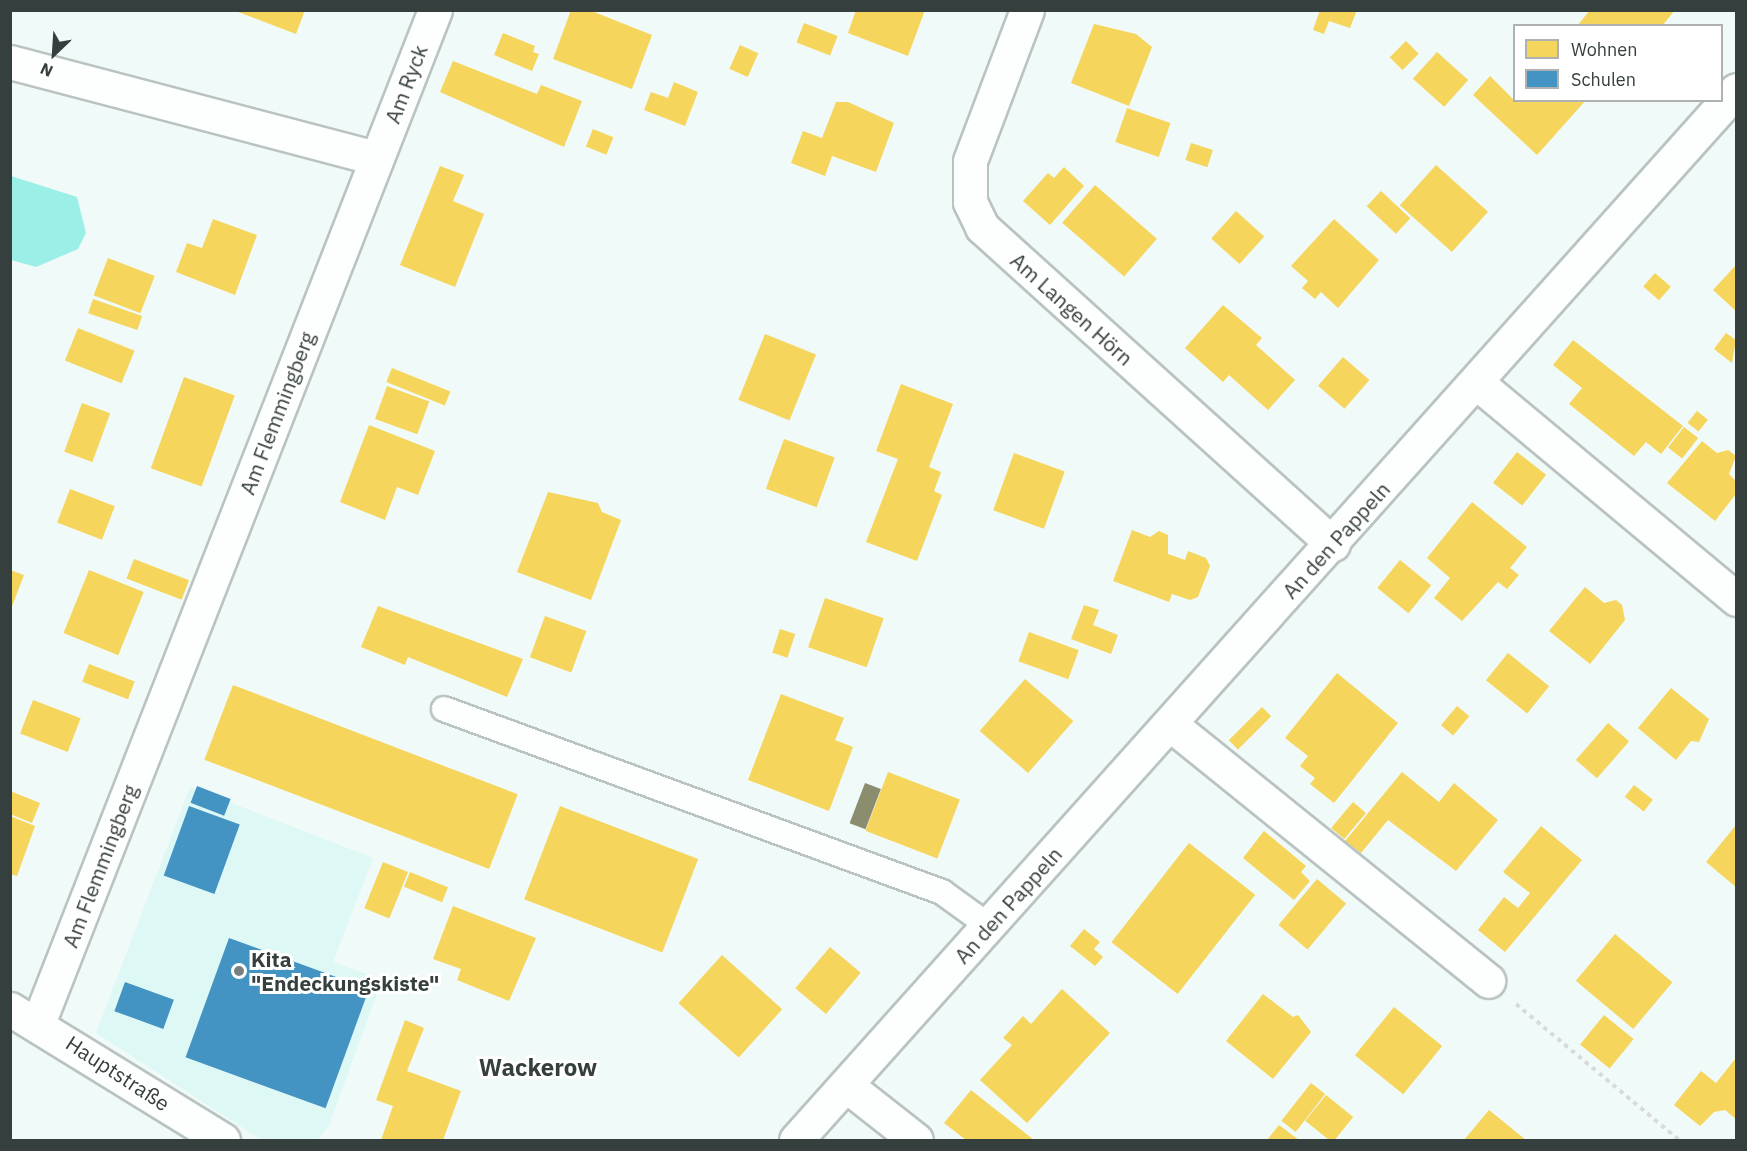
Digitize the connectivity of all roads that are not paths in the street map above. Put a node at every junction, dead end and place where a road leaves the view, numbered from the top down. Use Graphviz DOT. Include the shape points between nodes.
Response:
graph roads {
  1 [pos="435,10"];
  2 [pos="1027,10"];
  3 [pos="10,62"];
  4 [pos="1737,90"];
  5 [pos="377,158"];
  6 [pos="1476,382"];
  7 [pos="1333,544"];
  8 [pos="1737,599"];
  9 [pos="444,709"];
  10 [pos="1170,724"];
  11 [pos="989,926"];
  12 [pos="1488,981"];
  13 [pos="25,1015"];
  14 [pos="846,1085"];
  15 [pos="223,1140"];
  16 [pos="796,1140"];
  17 [pos="916,1140"];
  1 -- 5 [label="street, Am Ryck"];
  2 -- 7 [label="street, Am Langen Hörn" via="970,161 970,202 982,227"];
  3 -- 5 [label="street"];
  4 -- 6 [label="street, An den Pappeln"];
  5 -- 13 [label="street, Am Flemmingberg"];
  6 -- 7 [label="street, An den Pappeln"];
  6 -- 8 [label="street"];
  7 -- 10 [label="street, An den Pappeln"];
  9 -- 11 [label="lane" via="942,892"];
  10 -- 11 [label="street, An den Pappeln"];
  10 -- 12 [label="street"];
  11 -- 14 [label="street, An den Pappeln"];
  13 -- 15 [label="street, Hauptstraße"];
  14 -- 16 [label="street, An den Pappeln"];
  14 -- 17 [label="street"];
}
